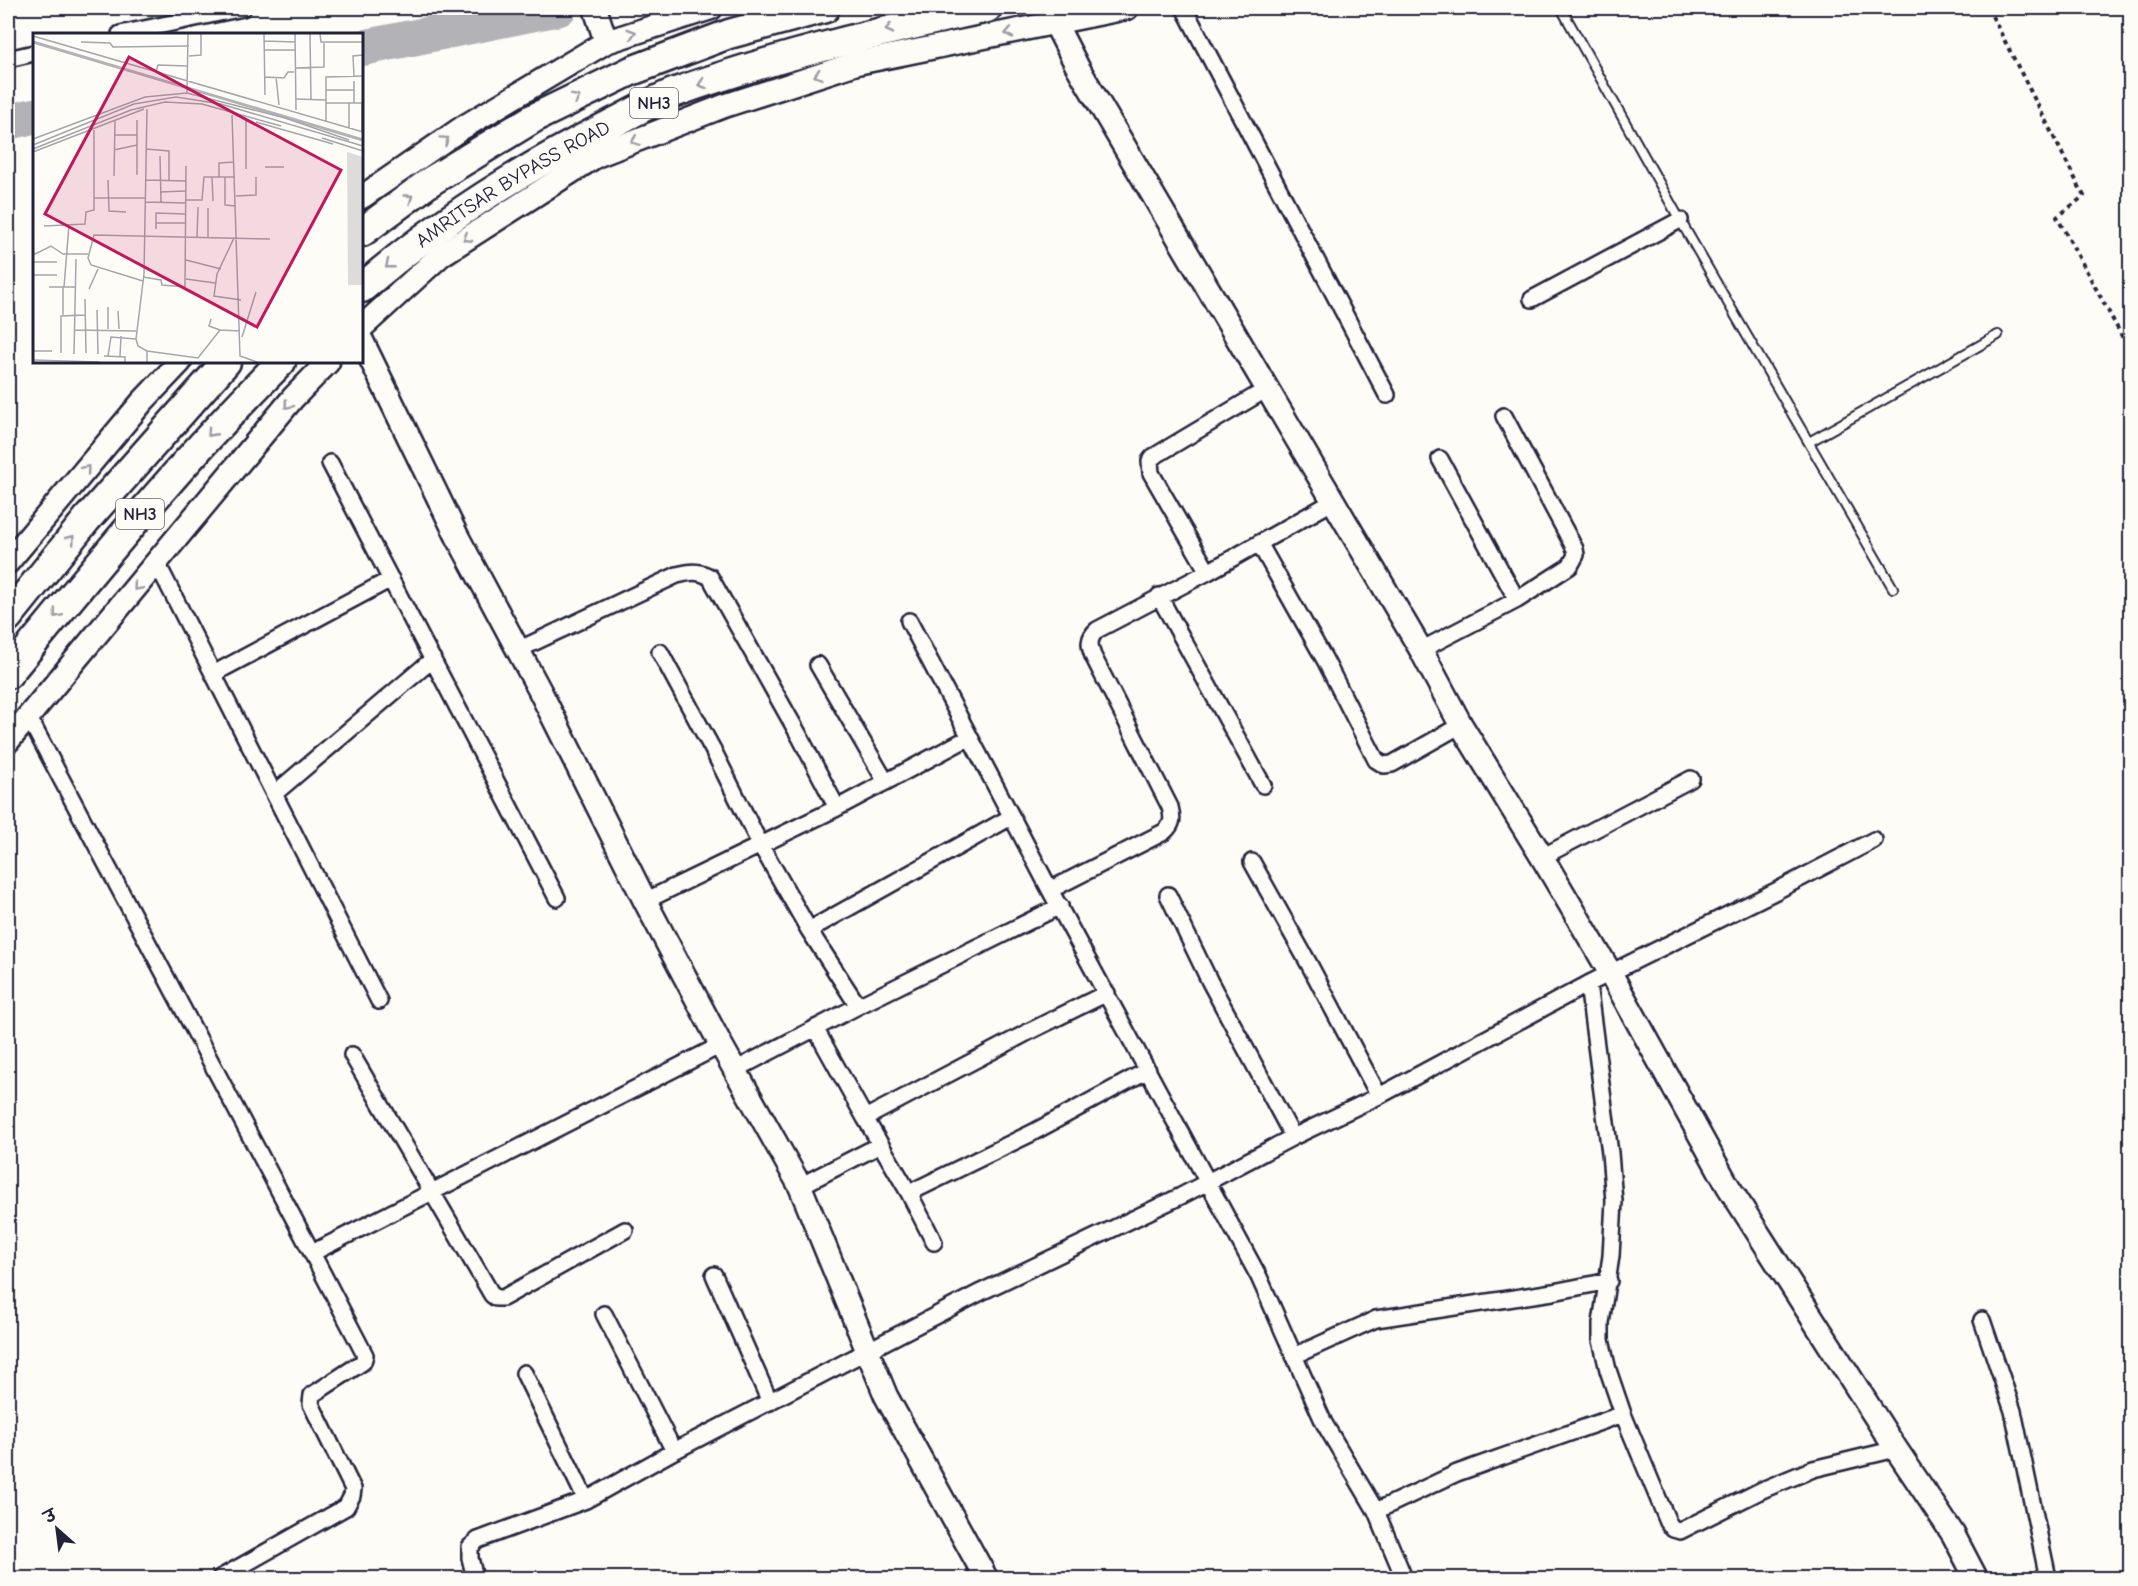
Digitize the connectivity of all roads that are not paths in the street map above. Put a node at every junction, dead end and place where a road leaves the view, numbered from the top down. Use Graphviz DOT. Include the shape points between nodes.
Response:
graph roads {
  1 [pos="243,8"];
  2 [pos="595,8"];
  3 [pos="711,8"];
  4 [pos="825,8"];
  5 [pos="987,8"];
  6 [pos="1127,8"];
  7 [pos="1184,8"];
  8 [pos="1561,8"];
  9 [pos="1055,23"];
  10 [pos="125,33"];
  11 [pos="604,36"];
  12 [pos="33,54"];
  13 [pos="8,59"];
  14 [pos="363,196"];
  15 [pos="1680,220"];
  16 [pos="363,231"];
  17 [pos="363,287"];
  18 [pos="1532,298"];
  19 [pos="363,326"];
  20 [pos="1998,335"];
  21 [pos="363,343"];
  22 [pos="179,363"];
  23 [pos="225,363"];
  24 [pos="280,363"];
  25 [pos="327,363"];
  26 [pos="1267,389"];
  27 [pos="1387,395"];
  28 [pos="1504,416"];
  29 [pos="1809,442"];
  30 [pos="1440,459"];
  31 [pos="330,463"];
  32 [pos="1334,501"];
  33 [pos="1258,543"];
  34 [pos="8,562"];
  35 [pos="157,563"];
  36 [pos="1208,572"];
  37 [pos="391,579"];
  38 [pos="1893,588"];
  39 [pos="1159,596"];
  40 [pos="1516,600"];
  41 [pos="8,617"];
  42 [pos="909,621"];
  43 [pos="518,650"];
  44 [pos="1421,650"];
  45 [pos="660,652"];
  46 [pos="433,659"];
  47 [pos="818,665"];
  48 [pos="8,674"];
  49 [pos="213,674"];
  50 [pos="29,717"];
  51 [pos="1461,725"];
  52 [pos="970,737"];
  53 [pos="8,741"];
  54 [pos="1690,779"];
  55 [pos="886,782"];
  56 [pos="1263,785"];
  57 [pos="274,794"];
  58 [pos="837,808"];
  59 [pos="1011,817"];
  60 [pos="1874,840"];
  61 [pos="760,844"];
  62 [pos="1542,857"];
  63 [pos="1252,862"];
  64 [pos="1050,890"];
  65 [pos="1168,896"];
  66 [pos="557,898"];
  67 [pos="645,901"];
  68 [pos="1060,906"];
  69 [pos="809,930"];
  70 [pos="1611,974"];
  71 [pos="1588,984"];
  72 [pos="1107,993"];
  73 [pos="379,1000"];
  74 [pos="858,1006"];
  75 [pos="815,1029"];
  76 [pos="721,1045"];
  77 [pos="352,1055"];
  78 [pos="735,1070"];
  79 [pos="1148,1070"];
  80 [pos="1379,1096"];
  81 [pos="865,1118"];
  82 [pos="1293,1137"];
  83 [pos="880,1145"];
  84 [pos="1207,1181"];
  85 [pos="800,1186"];
  86 [pos="433,1191"];
  87 [pos="909,1193"];
  88 [pos="625,1230"];
  89 [pos="934,1242"];
  90 [pos="312,1253"];
  91 [pos="714,1275"];
  92 [pos="1609,1281"];
  93 [pos="604,1314"];
  94 [pos="1982,1320"];
  95 [pos="867,1352"];
  96 [pos="1294,1356"];
  97 [pos="524,1373"];
  98 [pos="770,1402"];
  99 [pos="1623,1414"];
  100 [pos="1896,1449"];
  101 [pos="674,1451"];
  102 [pos="585,1500"];
  103 [pos="1376,1511"];
  104 [pos="229,1576"];
  105 [pos="475,1578"];
  106 [pos="986,1578"];
  107 [pos="1402,1578"];
  108 [pos="1976,1578"];
  109 [pos="2048,1578"];
  1 -- 10 [label="street"];
  2 -- 11 [label="street"];
  11 -- 3 [label="street, one-way"];
  16 -- 4 [label="highway, AMRITSAR BYPASS ROAD / NH3, one-way" via="432,181 545,112 631,71 729,34"];
  5 -- 17 [label="highway, AMRITSAR BYPASS ROAD / NH3, one-way" via="774,60 674,93 573,144 475,202"];
  6 -- 9 [label="street"];
  7 -- 27 [label="street"];
  8 -- 15 [label="lane"];
  9 -- 19 [label="street, one-way" via="857,63 724,106 596,156 441,255"];
  9 -- 26 [label="street"];
  14 -- 11 [label="street, one-way"];
  12 -- 13 [label="street"];
  15 -- 18 [label="street"];
  15 -- 29 [label="lane"];
  20 -- 29 [label="lane"];
  21 -- 43 [label="street" via="457,536"];
  34 -- 22 [label="street, one-way"];
  41 -- 23 [label="highway, NH3, one-way" via="87,519"];
  24 -- 48 [label="highway, NH3, one-way" via="170,479"];
  25 -- 35 [label="street, one-way" via="293,398"];
  26 -- 32 [label="street"];
  26 -- 36 [label="street" via="1150,460 1150,473"];
  28 -- 40 [label="street" via="1576,555 1570,566"];
  29 -- 38 [label="lane"];
  30 -- 40 [label="street"];
  31 -- 37 [label="street"];
  32 -- 33 [label="street"];
  32 -- 44 [label="street"];
  33 -- 36 [label="street"];
  33 -- 51 [label="street" via="1376,760 1392,764"];
  35 -- 49 [label="street"];
  35 -- 50 [label="street, one-way"];
  36 -- 39 [label="street"];
  37 -- 46 [label="street"];
  37 -- 49 [label="street"];
  39 -- 56 [label="street"];
  39 -- 64 [label="street" via="1096,630 1089,642 1173,820 1164,832"];
  40 -- 44 [label="street"];
  42 -- 52 [label="street"];
  43 -- 58 [label="street" via="677,575 692,571 705,574"];
  43 -- 67 [label="street"];
  44 -- 51 [label="street"];
  45 -- 61 [label="street"];
  46 -- 57 [label="street"];
  46 -- 66 [label="street"];
  47 -- 55 [label="street"];
  49 -- 57 [label="street"];
  50 -- 53 [label="street"];
  50 -- 90 [label="street"];
  51 -- 62 [label="street"];
  52 -- 55 [label="street"];
  52 -- 59 [label="street"];
  54 -- 62 [label="street"];
  55 -- 58 [label="street"];
  57 -- 73 [label="street"];
  58 -- 61 [label="street"];
  59 -- 64 [label="street"];
  59 -- 69 [label="street"];
  60 -- 70 [label="street"];
  61 -- 67 [label="street"];
  61 -- 69 [label="street"];
  62 -- 70 [label="street"];
  63 -- 80 [label="street"];
  64 -- 68 [label="street"];
  65 -- 82 [label="street"];
  67 -- 76 [label="street"];
  68 -- 72 [label="street"];
  68 -- 74 [label="street"];
  69 -- 74 [label="street"];
  70 -- 71 [label="street"];
  70 -- 100 [label="street" via="1728,1186"];
  71 -- 80 [label="street"];
  71 -- 92 [label="street" via="1614,1201"];
  72 -- 79 [label="street"];
  72 -- 81 [label="street"];
  74 -- 75 [label="street"];
  75 -- 78 [label="street"];
  75 -- 81 [label="street"];
  76 -- 78 [label="street"];
  76 -- 86 [label="street"];
  77 -- 86 [label="street"];
  78 -- 85 [label="street"];
  79 -- 84 [label="street"];
  79 -- 87 [label="street"];
  80 -- 82 [label="street"];
  81 -- 83 [label="street"];
  82 -- 84 [label="street"];
  83 -- 85 [label="street"];
  83 -- 87 [label="street"];
  84 -- 95 [label="street"];
  84 -- 96 [label="street" via="1259,1277"];
  85 -- 95 [label="street"];
  86 -- 88 [label="street" via="496,1298 503,1298"];
  86 -- 90 [label="street"];
  87 -- 89 [label="street"];
  90 -- 104 [label="street" via="365,1355 363,1362 312,1395 310,1401 353,1489 352,1496 346,1507"];
  91 -- 98 [label="street"];
  92 -- 96 [label="street" via="1376,1318"];
  92 -- 99 [label="street" via="1601,1340"];
  93 -- 101 [label="street"];
  94 -- 109 [label="street" via="2013,1411"];
  95 -- 98 [label="street"];
  95 -- 106 [label="street" via="886,1396"];
  96 -- 103 [label="street" via="1324,1423"];
  97 -- 102 [label="street"];
  98 -- 101 [label="street"];
  99 -- 100 [label="street" via="1668,1522 1680,1531 1813,1469"];
  99 -- 103 [label="street" via="1457,1473"];
  100 -- 108 [label="street" via="1953,1534"];
  101 -- 102 [label="street"];
  102 -- 105 [label="street" via="475,1541 470,1547 470,1558"];
  103 -- 107 [label="street"];
}
